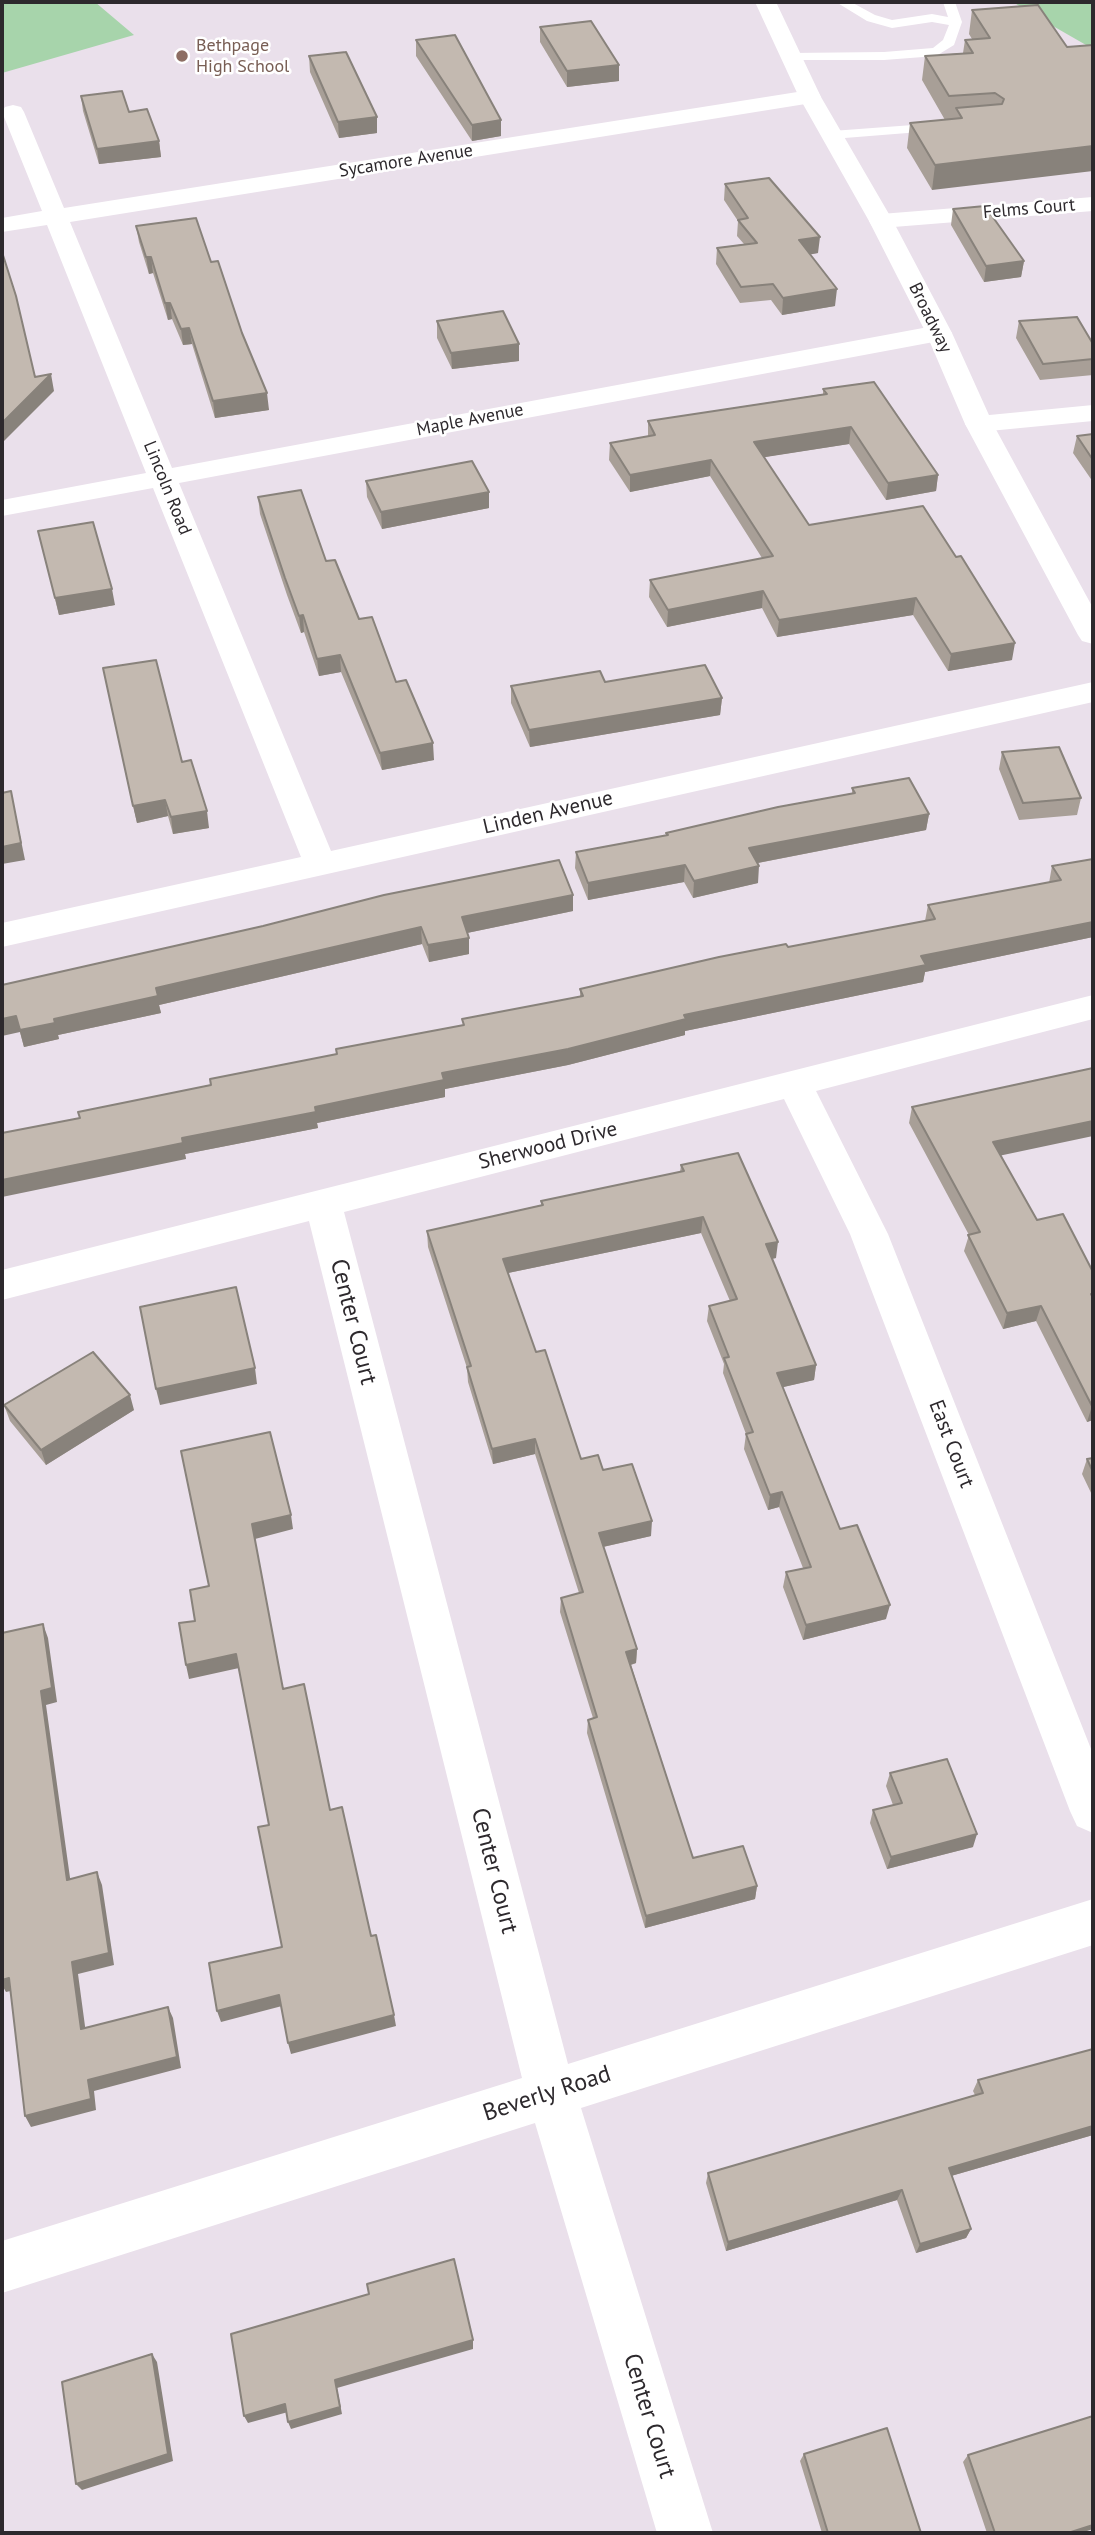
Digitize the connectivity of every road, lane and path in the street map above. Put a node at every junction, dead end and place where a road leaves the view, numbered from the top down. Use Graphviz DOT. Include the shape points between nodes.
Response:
graph roads {
  1 [pos="765,2"];
  2 [pos="842,2"];
  3 [pos="949,2"];
  4 [pos="956,22"];
  5 [pos="791,57"];
  6 [pos="810,97"];
  7 [pos="13,112"];
  8 [pos="952,126"];
  9 [pos="832,135"];
  10 [pos="1093,204"];
  11 [pos="57,217"];
  12 [pos="881,221"];
  13 [pos="2,225"];
  14 [pos="939,333"];
  15 [pos="1093,414"];
  16 [pos="979,424"];
  17 [pos="163,477"];
  18 [pos="2,508"];
  19 [pos="1093,635"];
  20 [pos="1093,692"];
  21 [pos="320,864"];
  22 [pos="2,935"];
  23 [pos="1093,1006"];
  24 [pos="794,1083"];
  25 [pos="323,1203"];
  26 [pos="2,1285"];
  27 [pos="1093,1811"];
  28 [pos="1093,1922"];
  29 [pos="551,2093"];
  30 [pos="2,2267"];
  31 [pos="685,2533"];
  1 -- 5 [label="street, Broadway"];
  2 -- 4 [label="lane" via="892,24 932,18"];
  3 -- 4 [label="lane"];
  4 -- 5 [label="lane" via="949,41 936,52"];
  5 -- 6 [label="street, Broadway"];
  6 -- 9 [label="street, Broadway"];
  6 -- 11 [label="street, Sycamore Avenue"];
  7 -- 11 [label="street, Lincoln Road"];
  8 -- 9 [label="lane"];
  9 -- 12 [label="street, Broadway"];
  10 -- 12 [label="street, Felms Court"];
  11 -- 13 [label="street, Sycamore Avenue"];
  11 -- 17 [label="street, Lincoln Road"];
  12 -- 14 [label="street, Broadway"];
  14 -- 16 [label="street, Broadway"];
  14 -- 17 [label="street, Maple Avenue"];
  15 -- 16 [label="street"];
  16 -- 19 [label="street, Broadway"];
  17 -- 18 [label="street, Maple Avenue"];
  17 -- 21 [label="street, Lincoln Road"];
  20 -- 21 [label="street, Linden Avenue"];
  21 -- 22 [label="street, Linden Avenue"];
  23 -- 24 [label="street, Sherwood Drive"];
  24 -- 25 [label="street, Sherwood Drive"];
  24 -- 27 [label="street, East Court" via="869,1234"];
  25 -- 26 [label="street, Sherwood Drive"];
  25 -- 29 [label="street, Center Court"];
  28 -- 29 [label="street, Beverly Road"];
  29 -- 30 [label="street, Beverly Road"];
  29 -- 31 [label="street, Center Court"];
}
